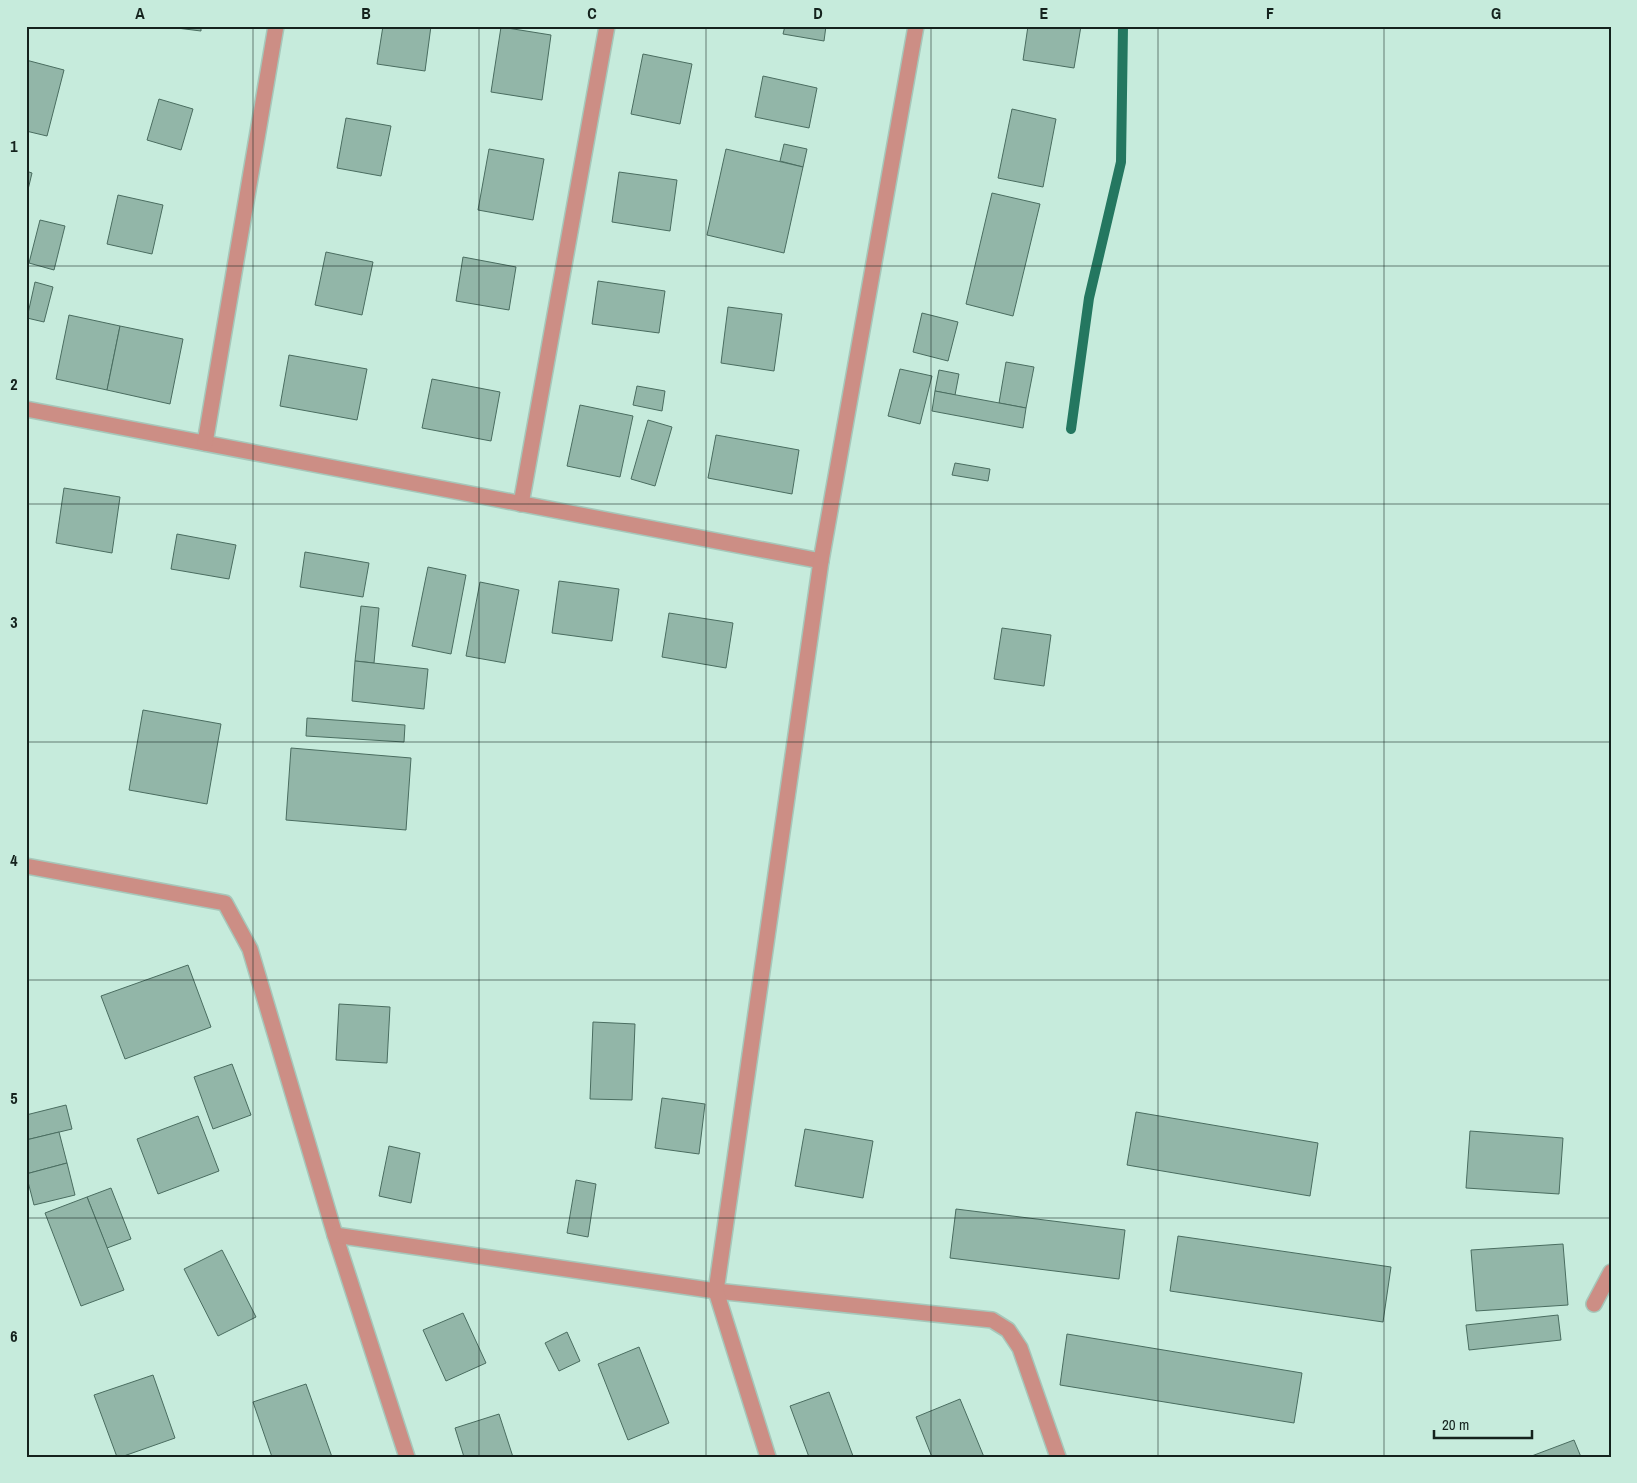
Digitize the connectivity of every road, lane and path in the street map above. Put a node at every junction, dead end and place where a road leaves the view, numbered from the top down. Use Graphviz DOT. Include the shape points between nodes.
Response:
graph roads {
  1 [pos="276,26"];
  2 [pos="607,26"];
  3 [pos="916,26"];
  4 [pos="26,409"];
  5 [pos="205,443"];
  6 [pos="521,504"];
  7 [pos="821,561"];
  8 [pos="26,866"];
  9 [pos="335,1235"];
  10 [pos="1611,1272"];
  11 [pos="716,1291"];
  12 [pos="1594,1304"];
  13 [pos="407,1457"];
  14 [pos="768,1457"];
  15 [pos="1058,1457"];
  1 -- 5 [label="street"];
  2 -- 6 [label="street"];
  3 -- 7 [label="street"];
  4 -- 5 [label="street"];
  5 -- 6 [label="street"];
  6 -- 7 [label="street"];
  7 -- 11 [label="street"];
  8 -- 9 [label="street" via="225,903 250,949"];
  9 -- 11 [label="street"];
  9 -- 13 [label="street"];
  10 -- 12 [label="street"];
  11 -- 14 [label="street"];
  11 -- 15 [label="street" via="992,1320 1008,1330 1020,1348"];
}
